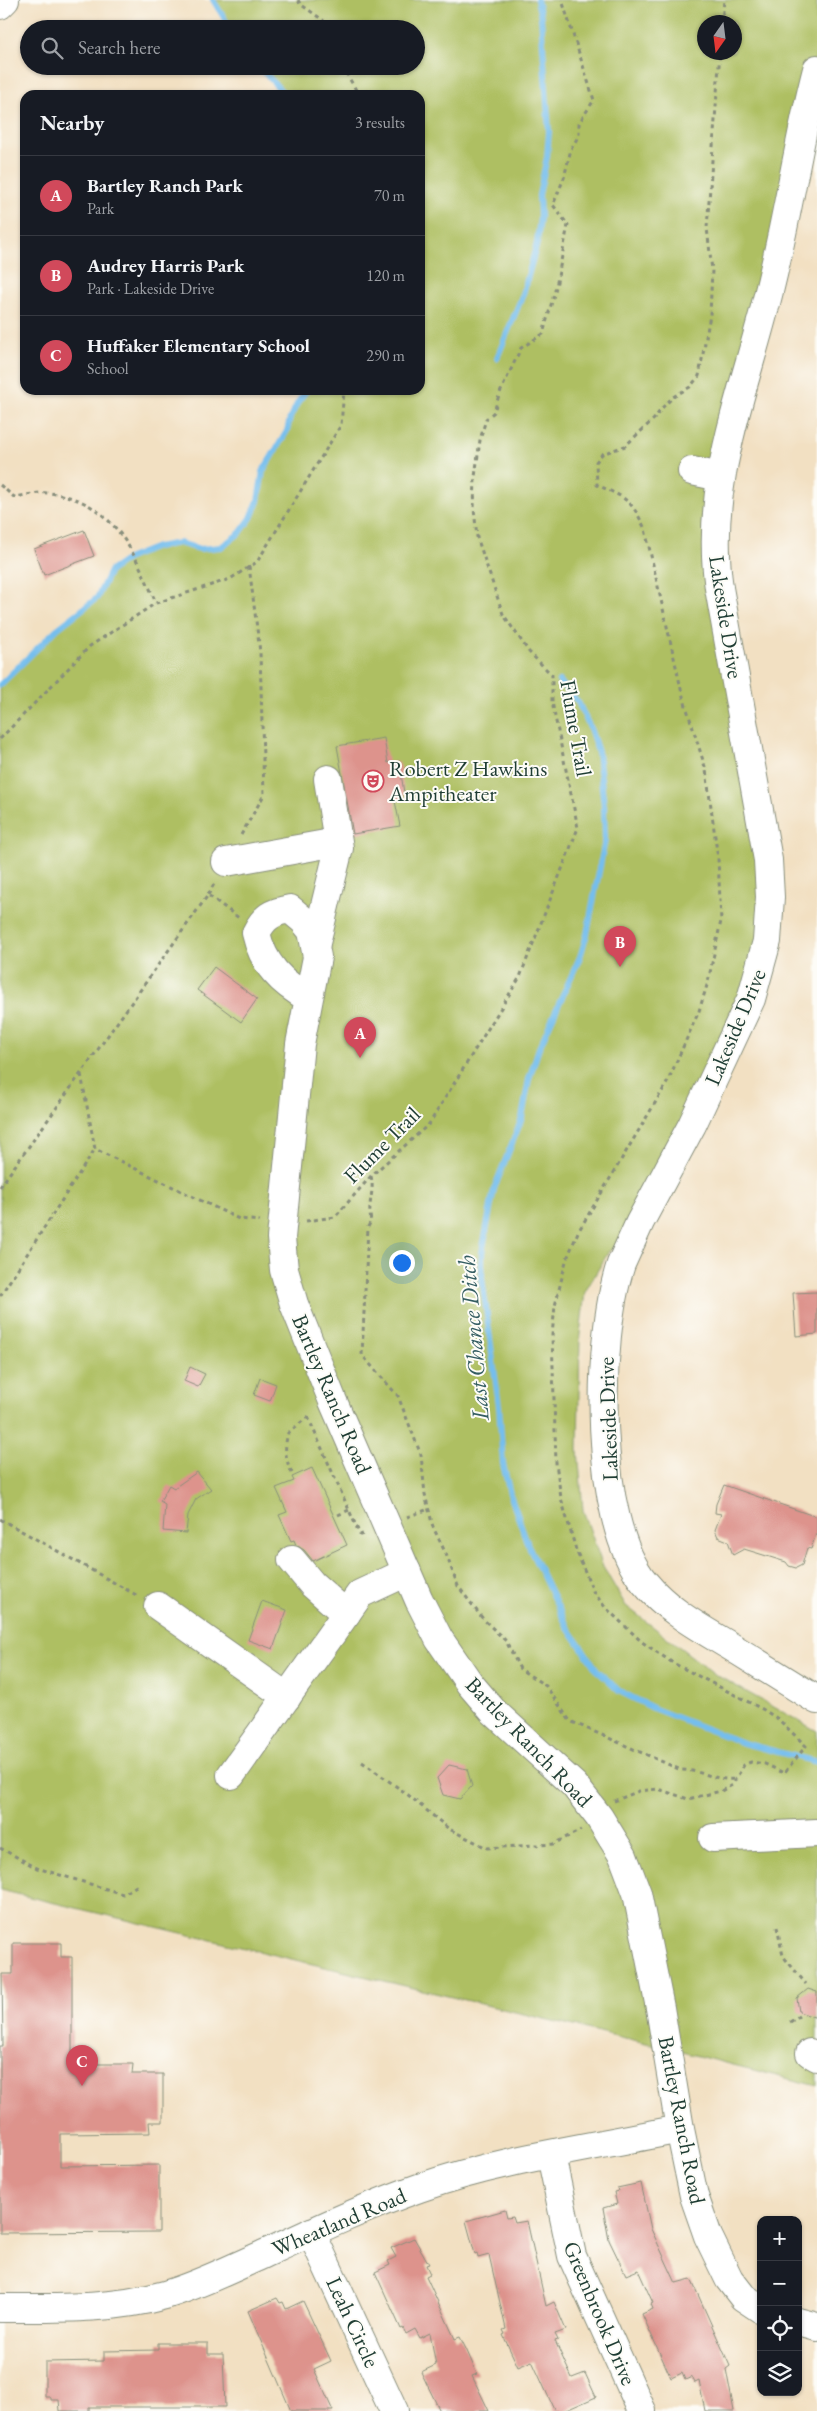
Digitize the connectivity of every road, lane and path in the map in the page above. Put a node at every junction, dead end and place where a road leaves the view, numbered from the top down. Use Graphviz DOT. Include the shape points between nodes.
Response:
graph roads {
  1 [pos="5,0"];
  2 [pos="298,0"];
  3 [pos="562,0"];
  4 [pos="724,0"];
  5 [pos="0,6"];
  6 [pos="723,15"];
  7 [pos="323,20"];
  8 [pos="719,60"];
  9 [pos="817,69"];
  10 [pos="347,75"];
  11 [pos="356,90"];
  12 [pos="344,395"];
  13 [pos="692,471"];
  14 [pos="721,477"];
  15 [pos="0,485"];
  16 [pos="249,566"];
  17 [pos="156,603"];
  18 [pos="0,739"];
  19 [pos="328,779"];
  20 [pos="338,842"];
  21 [pos="226,862"];
  22 [pos="208,895"];
  23 [pos="256,933"];
  24 [pos="316,943"];
  25 [pos="309,998"];
  26 [pos="81,1074"];
  27 [pos="95,1149"];
  28 [pos="371,1176"];
  29 [pos="0,1187"];
  30 [pos="282,1223"];
  31 [pos="0,1296"];
  32 [pos="334,1403"];
  33 [pos="292,1472"];
  34 [pos="349,1510"];
  35 [pos="338,1515"];
  36 [pos="0,1519"];
  37 [pos="292,1560"];
  38 [pos="407,1572"];
  39 [pos="158,1606"];
  40 [pos="346,1614"];
  41 [pos="817,1700"];
  42 [pos="279,1707"];
  43 [pos="362,1762"];
  44 [pos="231,1775"];
  45 [pos="736,1779"];
  46 [pos="599,1816"];
  47 [pos="817,1833"];
  48 [pos="713,1838"];
  49 [pos="0,1848"];
  50 [pos="138,1885"];
  51 [pos="777,1927"];
  52 [pos="806,1984"];
  53 [pos="799,2016"];
  54 [pos="790,2022"];
  55 [pos="680,2129"];
  56 [pos="550,2155"];
  57 [pos="311,2232"];
  58 [pos="757,2306"];
  59 [pos="0,2308"];
  60 [pos="802,2323"];
  61 [pos="817,2327"];
  62 [pos="394,2411"];
  63 [pos="642,2411"];
  1 -- 5 [label="street"];
  2 -- 7 [label="path"];
  3 -- 28 [label="path, Flume Trail" via="594,100 579,123 579,135 571,149 553,204 568,225 543,334 521,348 494,412 486,419 475,477 474,509 477,537 504,614 529,652 552,675 552,702 578,828 520,977 429,1124"];
  4 -- 6 [label="path"];
  8 -- 45 [label="path" via="707,228 712,270 710,315 699,376 625,446 602,454 596,462 595,475 597,485 624,496 633,505 645,529 682,693 706,770 718,859 721,922 699,1011 667,1083 578,1232 566,1261 552,1335 554,1417 561,1498 584,1572 601,1602 642,1642 673,1663 778,1719 806,1746 784,1773 765,1764 751,1762 744,1765"];
  9 -- 14 [label="street, Lakeside Drive" via="768,298"];
  10 -- 11 [label="path"];
  12 -- 16 [label="path" via="341,425 257,562"];
  13 -- 14 [label="street"];
  14 -- 41 [label="street, Lakeside Drive" via="715,532 717,575 768,860 768,934 758,978 740,1025 683,1143 640,1222 614,1284 606,1346 606,1452 616,1521 627,1554 646,1583 691,1623"];
  15 -- 17 [label="path" via="14,497 47,493 87,503 115,525 142,569"];
  16 -- 17 [label="path" via="230,579"];
  16 -- 21 [label="path" via="260,652 264,795"];
  17 -- 18 [label="path" via="90,646"];
  19 -- 20 [label="street, Bartley Ranch Road"];
  20 -- 21 [label="street"];
  20 -- 24 [label="street, Bartley Ranch Road"];
  21 -- 22 [label="path"];
  22 -- 23 [label="path"];
  22 -- 26 [label="path"];
  23 -- 24 [label="street" via="268,915 290,909 312,931"];
  23 -- 25 [label="street" via="262,955 271,968"];
  24 -- 25 [label="street, Bartley Ranch Road" via="317,957"];
  25 -- 30 [label="street, Bartley Ranch Road" via="300,1044"];
  26 -- 27 [label="path"];
  26 -- 29 [label="path"];
  27 -- 30 [label="path, Flume Trail" via="240,1219"];
  27 -- 31 [label="path"];
  28 -- 30 [label="path, Flume Trail" via="335,1217"];
  28 -- 45 [label="path" via="374,1186 368,1209 371,1221 368,1227 362,1355 398,1396 421,1455 433,1527 458,1586 483,1619 506,1641 520,1669 546,1686 570,1721 681,1770 695,1770 721,1780"];
  30 -- 32 [label="street, Bartley Ranch Road" via="284,1270"];
  32 -- 33 [label="path" via="300,1422 288,1433 286,1461"];
  32 -- 38 [label="street, Bartley Ranch Road"];
  34 -- 35 [label="path"];
  36 -- 39 [label="path"];
  37 -- 40 [label="street" via="312,1584"];
  38 -- 40 [label="street" via="360,1594"];
  38 -- 46 [label="street, Bartley Ranch Road" via="439,1639 470,1684 492,1711 574,1785"];
  39 -- 42 [label="street"];
  40 -- 42 [label="street"];
  42 -- 44 [label="street"];
  43 -- 46 [label="path" via="449,1829 487,1848 553,1844 576,1834"];
  45 -- 46 [label="path" via="722,1791 688,1799 658,1789 630,1794 611,1802"];
  46 -- 55 [label="street, Bartley Ranch Road" via="634,1880"];
  47 -- 48 [label="street"];
  49 -- 50 [label="path" via="37,1868 123,1894"];
  51 -- 52 [label="path" via="783,1956"];
  53 -- 54 [label="path"];
  55 -- 56 [label="street, Wheatland Road"];
  55 -- 58 [label="street, Bartley Ranch Road" via="694,2196 708,2236 729,2279 743,2297"];
  56 -- 57 [label="street, Wheatland Road" via="420,2188"];
  56 -- 63 [label="street, Greenbrook Drive" via="572,2256"];
  57 -- 59 [label="street, Wheatland Road" via="201,2283 164,2295 86,2307"];
  57 -- 62 [label="street, Leah Circle"];
  60 -- 61 [label="street"];
}
